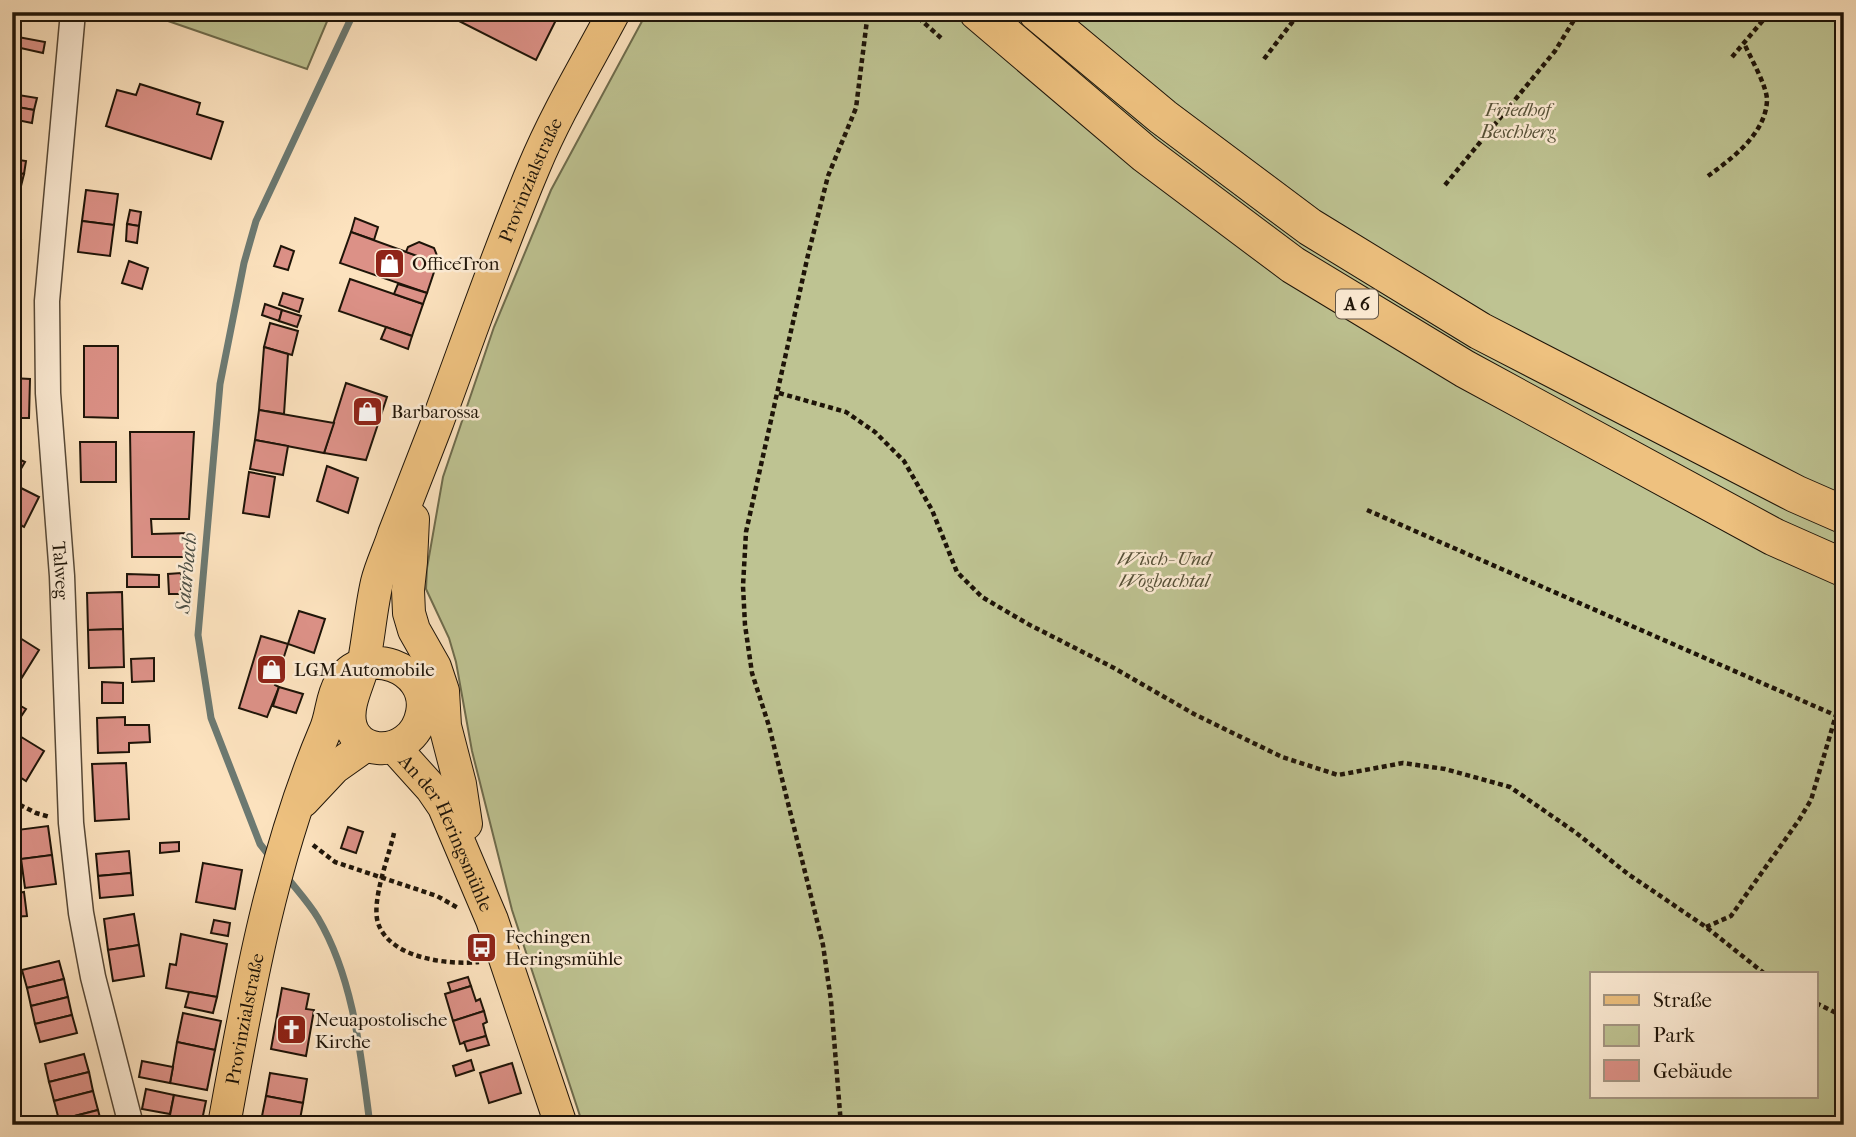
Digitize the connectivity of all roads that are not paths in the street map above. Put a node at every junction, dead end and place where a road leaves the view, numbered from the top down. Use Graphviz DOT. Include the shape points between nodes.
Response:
graph roads {
  1 [pos="74,12"];
  2 [pos="614,12"];
  3 [pos="978,12"];
  4 [pos="1037,12"];
  5 [pos="420,470"];
  6 [pos="1844,515"];
  7 [pos="412,519"];
  8 [pos="1844,568"];
  9 [pos="364,662"];
  10 [pos="396,666"];
  11 [pos="417,726"];
  12 [pos="379,746"];
  13 [pos="466,824"];
  14 [pos="299,828"];
  15 [pos="492,920"];
  16 [pos="131,1125"];
  17 [pos="224,1125"];
  18 [pos="561,1125"];
  1 -- 16 [label="street, Talweg" via="47,301 48,393 62,576 71,823 81,913"];
  2 -- 5 [label="main road, Provinzialstraße" via="535,164"];
  3 -- 8 [label="highway, A 6" via="1145,154 1293,265 1465,369 1774,537"];
  4 -- 6 [label="highway, A 6" via="1163,117 1310,227 1480,331"];
  5 -- 7 [label="main road, Provinzialstraße"];
  5 -- 9 [label="main road, Provinzialstraße" via="377,580"];
  7 -- 10 [label="main road, Provinzialstraße" via="396,589"];
  7 -- 13 [label="main road, An der Heringsmühle" via="409,613 443,691 445,726"];
  9 -- 10 [label="main road"];
  9 -- 12 [label="main road" via="349,721 355,735"];
  9 -- 14 [label="main road" via="347,672 334,694"];
  10 -- 11 [label="main road" via="411,675 422,694"];
  11 -- 12 [label="main road" via="409,738"];
  11 -- 13 [label="main road, An der Heringsmühle" via="449,780"];
  12 -- 14 [label="main road" via="334,768 313,793"];
  12 -- 15 [label="main road, An der Heringsmühle" via="431,788 444,807"];
  13 -- 15 [label="main road, An der Heringsmühle"];
  14 -- 17 [label="main road, Provinzialstraße" via="267,914"];
  15 -- 18 [label="main road, An der Heringsmühle"];
}
